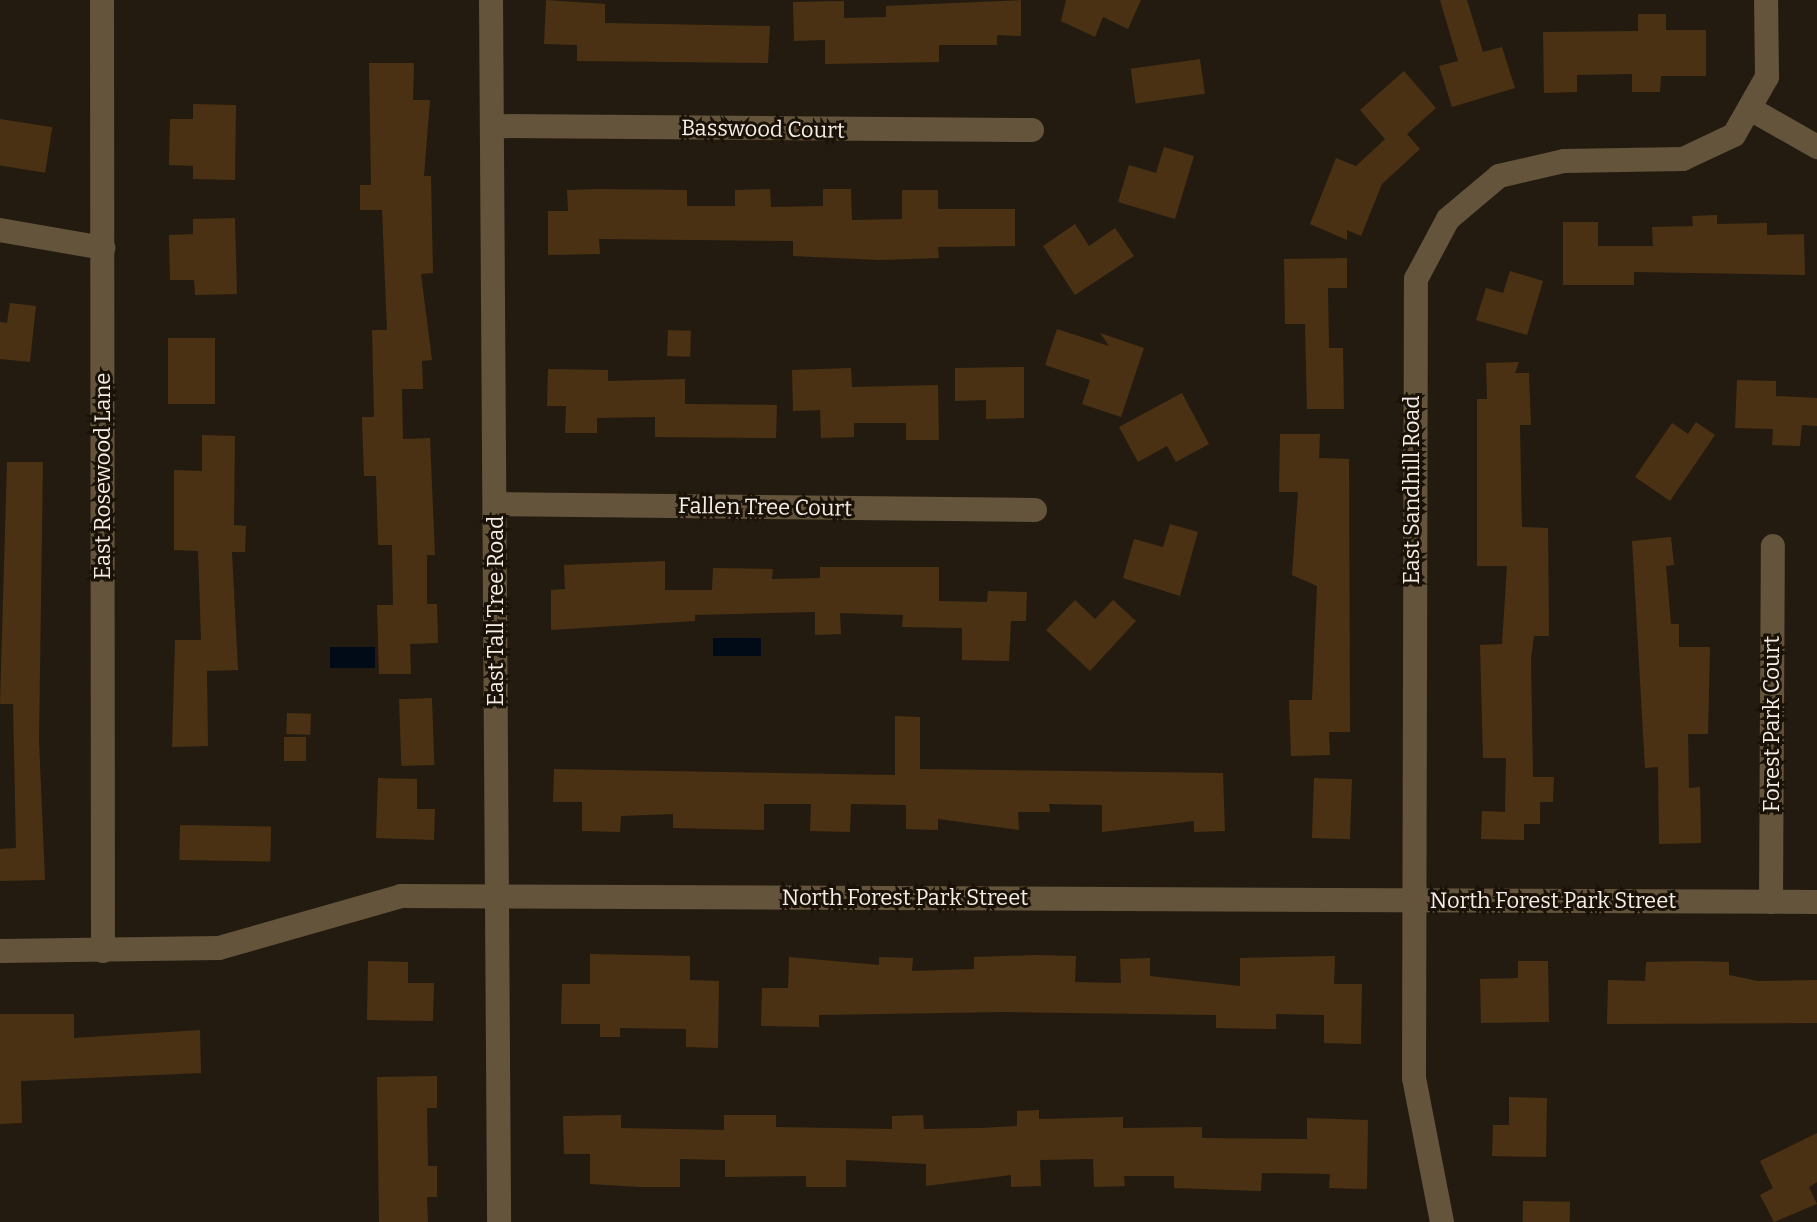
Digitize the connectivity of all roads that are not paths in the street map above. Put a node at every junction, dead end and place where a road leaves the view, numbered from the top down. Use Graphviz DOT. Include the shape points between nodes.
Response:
graph roads {
  1 [pos="102,0"];
  2 [pos="491,0"];
  3 [pos="1766,0"];
  4 [pos="1754,111"];
  5 [pos="493,126"];
  6 [pos="1032,130"];
  7 [pos="1817,147"];
  8 [pos="0,230"];
  9 [pos="103,248"];
  10 [pos="495,504"];
  11 [pos="1035,510"];
  12 [pos="1773,546"];
  13 [pos="497,896"];
  14 [pos="1414,901"];
  15 [pos="1771,902"];
  16 [pos="1817,902"];
  17 [pos="0,951"];
  18 [pos="103,951"];
  19 [pos="499,1222"];
  20 [pos="1442,1222"];
  1 -- 9 [label="street, East Rosewood Lane"];
  2 -- 5 [label="street, East Tall Tree Road"];
  3 -- 4 [label="street, East Sandhill Road" via="1767,77"];
  4 -- 7 [label="street"];
  4 -- 14 [label="street, East Sandhill Road" via="1734,135 1683,159 1564,161 1499,176 1448,219 1423,261 1411,298"];
  5 -- 6 [label="street, Basswood Court"];
  5 -- 10 [label="street, East Tall Tree Road"];
  8 -- 9 [label="street"];
  9 -- 18 [label="street, East Rosewood Lane"];
  10 -- 11 [label="street, Fallen Tree Court"];
  10 -- 13 [label="street, East Tall Tree Road"];
  12 -- 15 [label="street, Forest Park Court"];
  13 -- 14 [label="street, North Forest Park Street"];
  13 -- 18 [label="street, North Forest Park Street" via="401,896 219,948"];
  13 -- 19 [label="street, East Tall Tree Road"];
  14 -- 15 [label="street, North Forest Park Street"];
  14 -- 20 [label="street, East Sandhill Road" via="1417,1109"];
  15 -- 16 [label="street, North Forest Park Street"];
  17 -- 18 [label="street, North Forest Park Street"];
}
